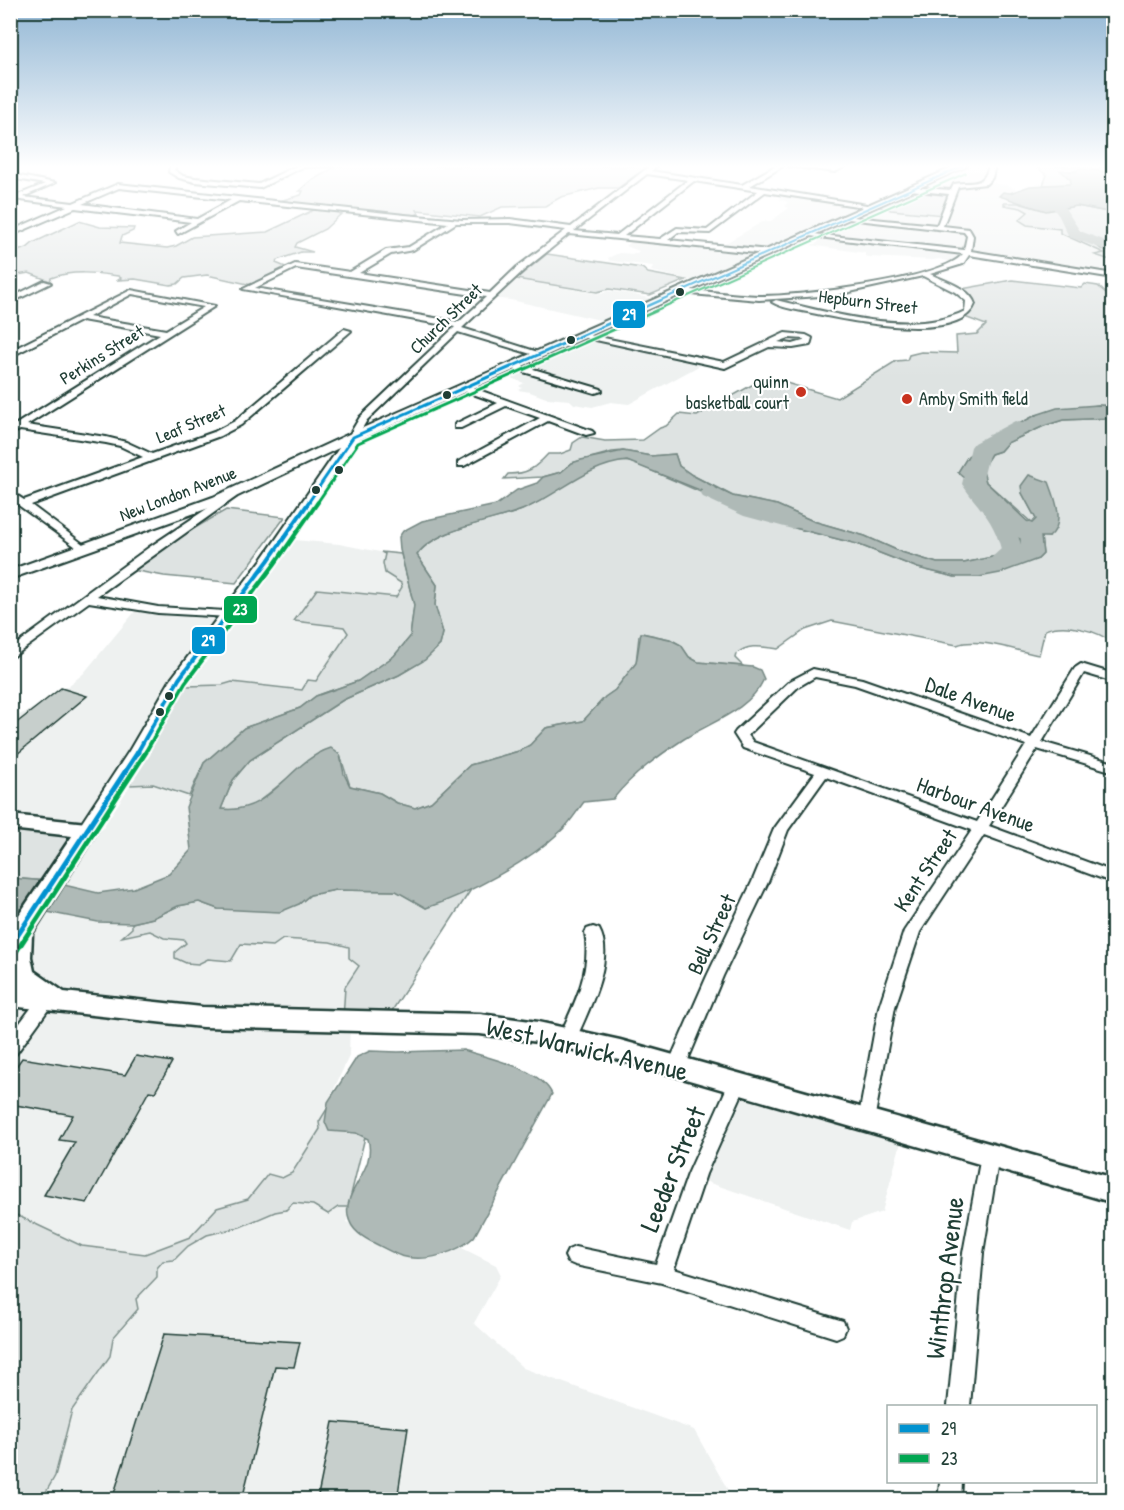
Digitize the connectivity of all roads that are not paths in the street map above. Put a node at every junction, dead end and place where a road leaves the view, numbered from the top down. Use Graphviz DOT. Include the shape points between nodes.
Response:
graph roads {
  1 [pos="431,236"];
  2 [pos="562,236"];
  3 [pos="606,236"];
  4 [pos="669,236"];
  5 [pos="801,236"];
  6 [pos="818,236"];
  7 [pos="885,236"];
  8 [pos="968,236"];
  9 [pos="617,238"];
  10 [pos="661,243"];
  11 [pos="882,243"];
  12 [pos="766,252"];
  13 [pos="967,253"];
  14 [pos="351,274"];
  15 [pos="924,274"];
  16 [pos="1113,276"];
  17 [pos="47,283"];
  18 [pos="680,291"];
  19 [pos="492,296"];
  20 [pos="769,298"];
  21 [pos="10,301"];
  22 [pos="82,318"];
  23 [pos="458,327"];
  24 [pos="347,331"];
  25 [pos="167,333"];
  26 [pos="582,335"];
  27 [pos="768,344"];
  28 [pos="10,355"];
  29 [pos="538,355"];
  30 [pos="513,366"];
  31 [pos="465,388"];
  32 [pos="598,391"];
  33 [pos="505,403"];
  34 [pos="548,418"];
  35 [pos="458,426"];
  36 [pos="15,430"];
  37 [pos="589,433"];
  38 [pos="353,437"];
  39 [pos="152,458"];
  40 [pos="461,464"];
  41 [pos="238,491"];
  42 [pos="10,494"];
  43 [pos="23,504"];
  44 [pos="83,549"];
  45 [pos="10,575"];
  46 [pos="87,598"];
  47 [pos="225,615"];
  48 [pos="10,655"];
  49 [pos="813,673"];
  50 [pos="1113,678"];
  51 [pos="1032,743"];
  52 [pos="1113,768"];
  53 [pos="823,772"];
  54 [pos="10,822"];
  55 [pos="981,828"];
  56 [pos="87,830"];
  57 [pos="1113,878"];
  58 [pos="592,933"];
  59 [pos="15,941"];
  60 [pos="10,996"];
  61 [pos="58,1001"];
  62 [pos="567,1039"];
  63 [pos="10,1049"];
  64 [pos="676,1067"];
  65 [pos="737,1085"];
  66 [pos="867,1122"];
  67 [pos="990,1156"];
  68 [pos="1113,1191"];
  69 [pos="575,1256"];
  70 [pos="662,1274"];
  71 [pos="836,1328"];
  72 [pos="959,1405"];
  73 [pos="951,1483"];
  74 [pos="949,1500"];
  1 -- 14 [label="street" via="411,249 389,252"];
  2 -- 19 [label="street, Church Street"];
  3 -- 9 [label="street"];
  4 -- 10 [label="street"];
  5 -- 12 [label="main road, New London Avenue"];
  6 -- 11 [label="street"];
  7 -- 11 [label="street"];
  8 -- 13 [label="street"];
  9 -- 10 [label="street"];
  10 -- 12 [label="street"];
  11 -- 13 [label="street"];
  12 -- 18 [label="main road, New London Avenue"];
  13 -- 15 [label="street" via="960,262"];
  13 -- 16 [label="street"];
  14 -- 19 [label="street"];
  14 -- 23 [label="street" via="295,266 247,289"];
  15 -- 20 [label="street" via="836,293"];
  15 -- 20 [label="street, Hepburn Street" via="970,300 964,315 940,323 898,324 820,312"];
  17 -- 21 [label="street"];
  18 -- 20 [label="street"];
  18 -- 26 [label="main road, New London Avenue"];
  19 -- 23 [label="street, Church Street"];
  22 -- 25 [label="street"];
  22 -- 25 [label="street, Perkins Street" via="131,292 211,306"];
  22 -- 28 [label="street"];
  23 -- 29 [label="street"];
  23 -- 38 [label="street, Church Street" via="363,419"];
  24 -- 39 [label="street, Leaf Street" via="238,423"];
  25 -- 36 [label="street, Perkins Street"];
  26 -- 27 [label="street" via="725,365"];
  26 -- 29 [label="main road, New London Avenue"];
  29 -- 30 [label="main road, New London Avenue"];
  30 -- 31 [label="main road, New London Avenue"];
  30 -- 32 [label="street"];
  31 -- 33 [label="street"];
  31 -- 38 [label="main road, New London Avenue"];
  33 -- 34 [label="street"];
  33 -- 35 [label="street"];
  34 -- 37 [label="street"];
  34 -- 40 [label="street"];
  36 -- 39 [label="street" via="106,440"];
  38 -- 41 [label="main road, New London Avenue"];
  38 -- 47 [label="main road" via="272,555"];
  39 -- 43 [label="street, Leaf Street"];
  41 -- 44 [label="main road, New London Avenue"];
  41 -- 46 [label="street"];
  42 -- 43 [label="street"];
  43 -- 44 [label="street"];
  44 -- 45 [label="main road, New London Avenue"];
  46 -- 47 [label="street" via="158,610"];
  46 -- 48 [label="street"];
  47 -- 56 [label="main road" via="160,707 138,751"];
  49 -- 51 [label="street, Dale Avenue" via="858,682"];
  49 -- 53 [label="street, Harbour Avenue" via="794,684 741,734 748,745"];
  50 -- 51 [label="street, Kent Street" via="1081,668"];
  51 -- 52 [label="street, Dale Avenue"];
  51 -- 55 [label="street, Kent Street"];
  53 -- 55 [label="street, Harbour Avenue"];
  53 -- 64 [label="street, Bell Street" via="787,820"];
  54 -- 56 [label="main road"];
  55 -- 57 [label="street, Harbour Avenue"];
  55 -- 66 [label="street, Kent Street" via="912,931 887,1007"];
  56 -- 59 [label="main road"];
  58 -- 62 [label="street" via="598,949 586,998"];
  59 -- 61 [label="main road" via="24,979"];
  60 -- 61 [label="main road, West Warwick Avenue"];
  61 -- 62 [label="main road, West Warwick Avenue" via="202,1017 480,1024"];
  61 -- 63 [label="street"];
  62 -- 64 [label="main road, West Warwick Avenue"];
  64 -- 65 [label="main road, West Warwick Avenue"];
  65 -- 66 [label="main road, West Warwick Avenue"];
  65 -- 70 [label="street, Leeder Street" via="697,1174"];
  66 -- 67 [label="main road, West Warwick Avenue"];
  67 -- 68 [label="main road, West Warwick Avenue"];
  67 -- 72 [label="street, Winthrop Avenue" via="973,1253"];
  69 -- 70 [label="street"];
  70 -- 71 [label="street"];
  73 -- 74 [label="street"];
}
